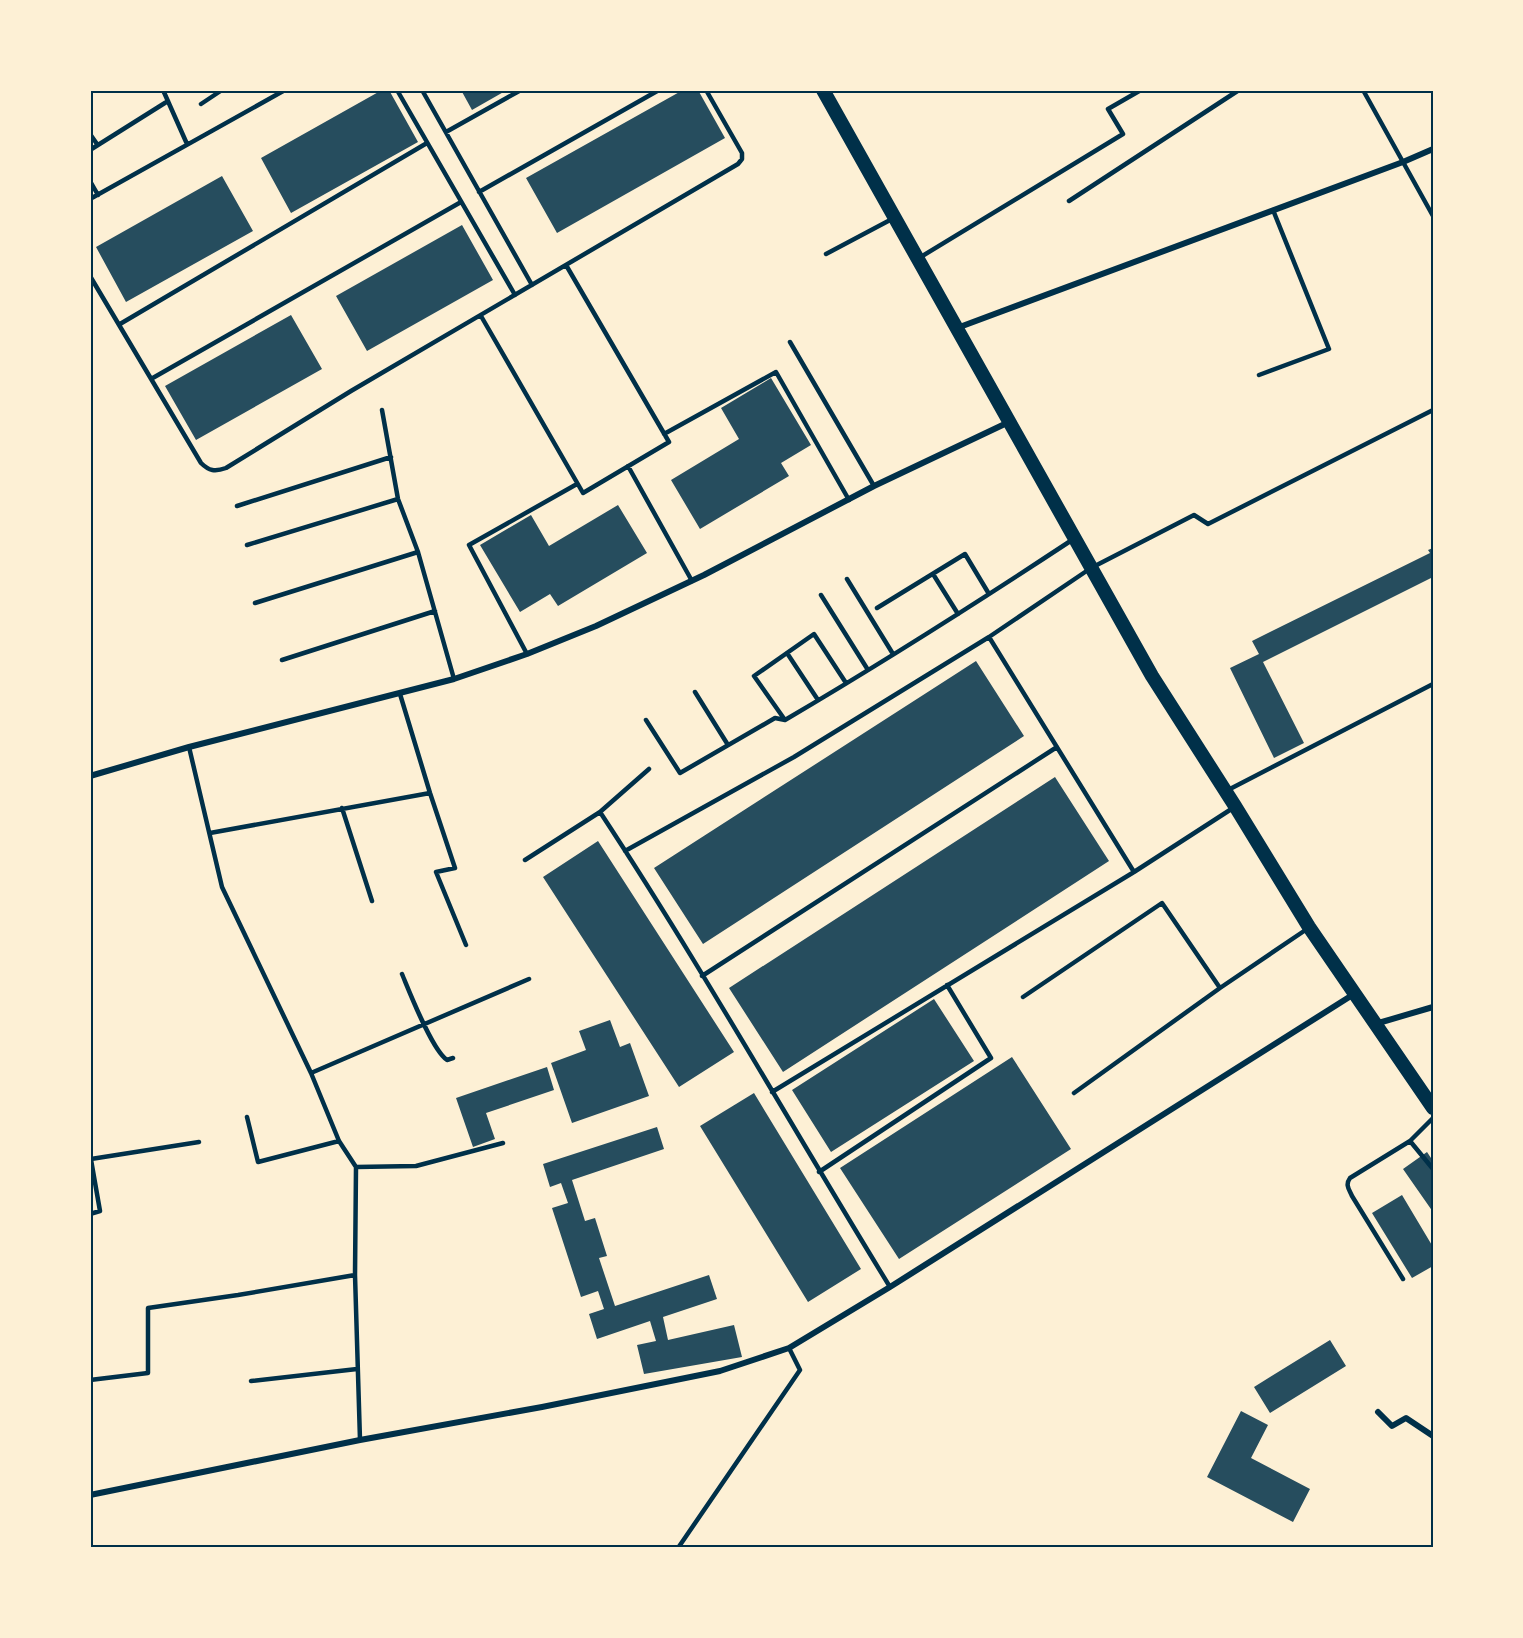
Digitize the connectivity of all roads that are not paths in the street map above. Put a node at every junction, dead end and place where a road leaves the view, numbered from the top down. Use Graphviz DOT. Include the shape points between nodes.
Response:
graph roads {
  1 [pos="163,90"];
  2 [pos="222,90"];
  3 [pos="285,90"];
  4 [pos="397,90"];
  5 [pos="422,90"];
  6 [pos="521,90"];
  7 [pos="658,90"];
  8 [pos="706,90"];
  9 [pos="823,90"];
  10 [pos="1141,90"];
  11 [pos="1239,90"];
  12 [pos="1363,90"];
  13 [pos="168,101"];
  14 [pos="201,104"];
  15 [pos="446,132"];
  16 [pos="90,134"];
  17 [pos="428,143"];
  18 [pos="97,144"];
  19 [pos="187,144"];
  20 [pos="1433,149"];
  21 [pos="90,150"];
  22 [pos="1403,162"];
  23 [pos="90,181"];
  24 [pos="479,192"];
  25 [pos="98,195"];
  26 [pos="90,199"];
  27 [pos="1069,201"];
  28 [pos="461,202"];
  29 [pos="1273,210"];
  30 [pos="1433,216"];
  31 [pos="895,218"];
  32 [pos="825,254"];
  33 [pos="918,259"];
  34 [pos="566,265"];
  35 [pos="90,276"];
  36 [pos="532,285"];
  37 [pos="514,295"];
  38 [pos="481,316"];
  39 [pos="120,324"];
  40 [pos="957,328"];
  41 [pos="790,342"];
  42 [pos="1258,375"];
  43 [pos="151,379"];
  44 [pos="382,410"];
  45 [pos="1433,410"];
  46 [pos="1010,422"];
  47 [pos="664,434"];
  48 [pos="391,457"];
  49 [pos="628,466"];
  50 [pos="578,484"];
  51 [pos="874,486"];
  52 [pos="398,499"];
  53 [pos="849,500"];
  54 [pos="237,506"];
  55 [pos="1074,538"];
  56 [pos="247,545"];
  57 [pos="418,552"];
  58 [pos="1091,568"];
  59 [pos="933,574"];
  60 [pos="847,579"];
  61 [pos="692,581"];
  62 [pos="989,594"];
  63 [pos="821,595"];
  64 [pos="255,603"];
  65 [pos="878,608"];
  66 [pos="435,611"];
  67 [pos="958,615"];
  68 [pos="989,637"];
  69 [pos="787,652"];
  70 [pos="527,654"];
  71 [pos="894,654"];
  72 [pos="282,660"];
  73 [pos="868,670"];
  74 [pos="454,679"];
  75 [pos="846,683"];
  76 [pos="1433,684"];
  77 [pos="695,692"];
  78 [pos="400,694"];
  79 [pos="818,700"];
  80 [pos="646,720"];
  81 [pos="785,720"];
  82 [pos="728,745"];
  83 [pos="189,747"];
  84 [pos="1057,747"];
  85 [pos="649,769"];
  86 [pos="90,776"];
  87 [pos="1225,791"];
  88 [pos="430,793"];
  89 [pos="1235,806"];
  90 [pos="342,808"];
  91 [pos="600,812"];
  92 [pos="210,833"];
  93 [pos="625,851"];
  94 [pos="525,860"];
  95 [pos="1134,872"];
  96 [pos="372,901"];
  97 [pos="1309,927"];
  98 [pos="466,945"];
  99 [pos="402,974"];
  100 [pos="702,976"];
  101 [pos="529,979"];
  102 [pos="947,986"];
  103 [pos="1220,988"];
  104 [pos="1354,994"];
  105 [pos="1023,997"];
  106 [pos="1433,1007"];
  107 [pos="424,1024"];
  108 [pos="1374,1024"];
  109 [pos="453,1058"];
  110 [pos="311,1073"];
  111 [pos="772,1092"];
  112 [pos="1074,1093"];
  113 [pos="1433,1108"];
  114 [pos="247,1117"];
  115 [pos="1433,1118"];
  116 [pos="339,1141"];
  117 [pos="1410,1141"];
  118 [pos="199,1142"];
  119 [pos="503,1143"];
  120 [pos="91,1156"];
  121 [pos="356,1167"];
  122 [pos="1433,1169"];
  123 [pos="819,1172"];
  124 [pos="90,1214"];
  125 [pos="355,1275"];
  126 [pos="1403,1279"];
  127 [pos="890,1287"];
  128 [pos="783,1340"];
  129 [pos="789,1348"];
  130 [pos="357,1369"];
  131 [pos="90,1380"];
  132 [pos="251,1381"];
  133 [pos="1378,1412"];
  134 [pos="1433,1436"];
  135 [pos="360,1440"];
  136 [pos="90,1495"];
  137 [pos="678,1548"];
  1 -- 13 [label="lane"];
  2 -- 14 [label="lane"];
  3 -- 19 [label="lane"];
  4 -- 17 [label="lane"];
  5 -- 15 [label="lane"];
  6 -- 15 [label="lane"];
  7 -- 24 [label="lane"];
  8 -- 34 [label="lane" via="742,153 741,162"];
  9 -- 31 [label="highway"];
  10 -- 33 [label="lane" via="1108,109 1123,134"];
  11 -- 27 [label="lane"];
  12 -- 22 [label="lane"];
  13 -- 18 [label="lane"];
  13 -- 19 [label="lane"];
  15 -- 24 [label="lane"];
  16 -- 18 [label="lane"];
  17 -- 28 [label="lane"];
  17 -- 39 [label="lane"];
  18 -- 21 [label="lane"];
  19 -- 25 [label="lane"];
  20 -- 22 [label="street"];
  22 -- 29 [label="street"];
  22 -- 30 [label="lane"];
  23 -- 25 [label="lane"];
  24 -- 36 [label="lane"];
  25 -- 26 [label="lane"];
  28 -- 37 [label="lane"];
  28 -- 43 [label="lane"];
  29 -- 40 [label="street"];
  29 -- 42 [label="lane" via="1329,349"];
  31 -- 32 [label="lane"];
  31 -- 33 [label="highway"];
  33 -- 40 [label="highway"];
  34 -- 36 [label="lane"];
  34 -- 47 [label="lane"];
  35 -- 39 [label="lane"];
  36 -- 37 [label="lane"];
  37 -- 38 [label="lane"];
  38 -- 43 [label="lane" via="218,471 201,463"];
  38 -- 50 [label="lane"];
  39 -- 43 [label="lane"];
  40 -- 46 [label="highway"];
  41 -- 51 [label="lane"];
  44 -- 48 [label="lane"];
  45 -- 58 [label="lane" via="1208,524 1194,515"];
  46 -- 51 [label="street"];
  46 -- 55 [label="highway"];
  47 -- 49 [label="lane" via="669,442"];
  47 -- 53 [label="lane" via="776,372"];
  48 -- 52 [label="lane"];
  48 -- 54 [label="lane"];
  49 -- 50 [label="lane" via="583,493"];
  49 -- 61 [label="lane"];
  50 -- 70 [label="lane" via="469,545"];
  51 -- 53 [label="street"];
  52 -- 56 [label="lane"];
  52 -- 57 [label="lane"];
  53 -- 61 [label="street"];
  55 -- 58 [label="highway"];
  55 -- 62 [label="lane"];
  57 -- 64 [label="lane"];
  57 -- 66 [label="lane"];
  58 -- 68 [label="lane"];
  58 -- 87 [label="highway" via="1152,676"];
  59 -- 62 [label="lane" via="965,554"];
  59 -- 65 [label="lane"];
  59 -- 67 [label="lane"];
  60 -- 71 [label="lane"];
  61 -- 70 [label="street"];
  62 -- 67 [label="lane"];
  63 -- 73 [label="lane"];
  66 -- 72 [label="lane"];
  66 -- 74 [label="lane"];
  67 -- 71 [label="lane"];
  68 -- 84 [label="lane"];
  68 -- 93 [label="lane" via="794,758"];
  69 -- 75 [label="lane" via="814,633"];
  69 -- 79 [label="lane"];
  69 -- 81 [label="lane" via="754,676"];
  70 -- 74 [label="street"];
  71 -- 73 [label="lane"];
  73 -- 75 [label="lane"];
  74 -- 78 [label="street"];
  75 -- 79 [label="lane"];
  76 -- 87 [label="lane"];
  77 -- 82 [label="lane"];
  78 -- 83 [label="street"];
  78 -- 88 [label="lane"];
  79 -- 81 [label="lane"];
  80 -- 82 [label="lane" via="680,773"];
  81 -- 82 [label="lane" via="775,718"];
  83 -- 86 [label="street"];
  83 -- 92 [label="lane"];
  84 -- 95 [label="lane"];
  84 -- 100 [label="lane"];
  85 -- 91 [label="lane"];
  87 -- 89 [label="highway"];
  88 -- 90 [label="lane"];
  88 -- 98 [label="lane" via="455,868 436,872"];
  89 -- 95 [label="lane"];
  89 -- 97 [label="highway"];
  90 -- 92 [label="lane"];
  90 -- 96 [label="lane"];
  91 -- 93 [label="lane"];
  91 -- 94 [label="lane"];
  92 -- 110 [label="lane" via="222,887"];
  93 -- 100 [label="lane"];
  95 -- 102 [label="lane"];
  97 -- 103 [label="lane"];
  97 -- 104 [label="highway"];
  99 -- 107 [label="lane"];
  100 -- 111 [label="lane"];
  101 -- 107 [label="lane"];
  102 -- 111 [label="lane"];
  102 -- 123 [label="lane" via="991,1058"];
  103 -- 105 [label="lane" via="1162,903"];
  103 -- 112 [label="lane"];
  104 -- 108 [label="highway"];
  104 -- 127 [label="street"];
  106 -- 108 [label="street"];
  107 -- 109 [label="lane" via="444,1059"];
  107 -- 110 [label="lane"];
  108 -- 113 [label="highway"];
  110 -- 116 [label="lane"];
  111 -- 123 [label="lane"];
  114 -- 116 [label="lane" via="258,1162"];
  115 -- 117 [label="lane"];
  116 -- 121 [label="lane"];
  117 -- 122 [label="lane"];
  117 -- 126 [label="lane" via="1350,1178 1347,1185"];
  118 -- 120 [label="lane"];
  119 -- 121 [label="lane" via="416,1167"];
  120 -- 124 [label="lane" via="100,1211"];
  121 -- 125 [label="lane"];
  123 -- 127 [label="lane"];
  125 -- 130 [label="lane"];
  125 -- 131 [label="lane" via="148,1308 148,1372"];
  127 -- 129 [label="street"];
  128 -- 129 [label="street"];
  129 -- 135 [label="street" via="720,1371"];
  129 -- 137 [label="lane" via="800,1370"];
  130 -- 132 [label="lane"];
  130 -- 135 [label="lane"];
  133 -- 134 [label="street" via="1392,1426 1406,1418"];
  135 -- 136 [label="street"];
}
